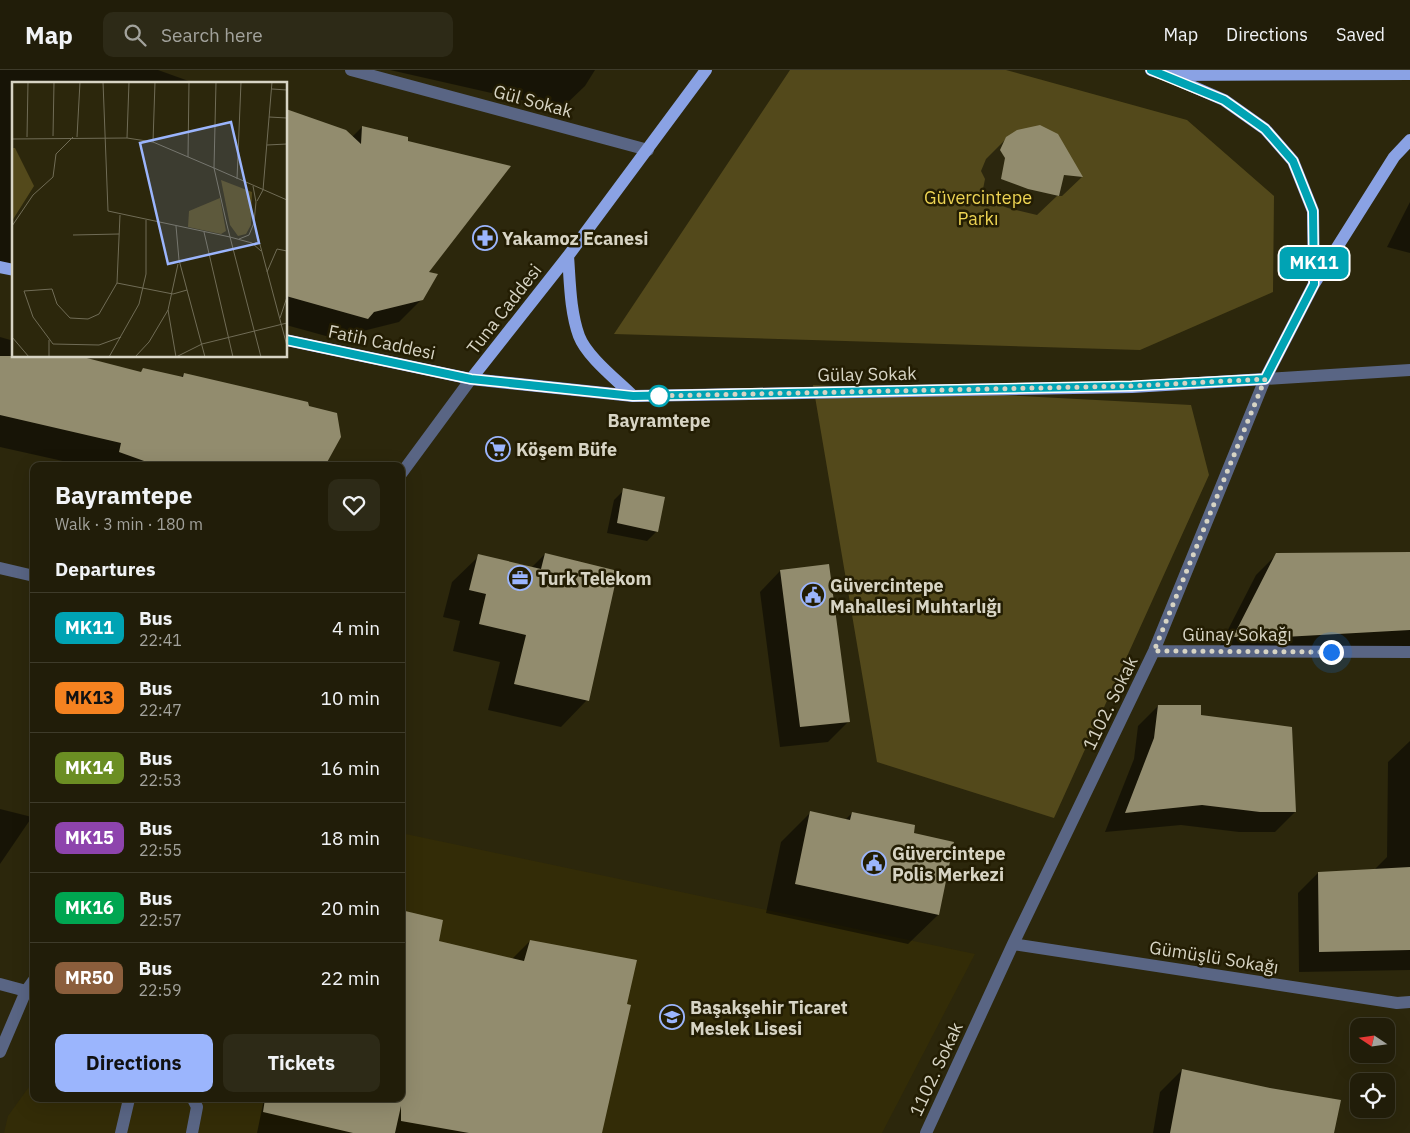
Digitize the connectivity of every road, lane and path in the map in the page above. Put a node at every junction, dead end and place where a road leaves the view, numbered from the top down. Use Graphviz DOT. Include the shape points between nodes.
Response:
graph roads {
  1 [pos="351,70"];
  2 [pos="706,70"];
  3 [pos="1151,70"];
  4 [pos="1410,74"];
  5 [pos="1166,75"];
  6 [pos="1410,140"];
  7 [pos="648,150"];
  8 [pos="568,256"];
  9 [pos="1314,284"];
  10 [pos="288,340"];
  11 [pos="1410,370"];
  12 [pos="471,379"];
  13 [pos="1265,379"];
  14 [pos="633,396"];
  15 [pos="405,469"];
  16 [pos="0,568"];
  17 [pos="30,575"];
  18 [pos="1154,651"];
  19 [pos="1410,652"];
  20 [pos="1013,944"];
  21 [pos="0,984"];
  22 [pos="30,986"];
  23 [pos="1404,1003"];
  24 [pos="1410,1008"];
  25 [pos="0,1052"];
  26 [pos="128,1102"];
  27 [pos="194,1102"];
  28 [pos="121,1133"];
  29 [pos="192,1133"];
  30 [pos="926,1133"];
  1 -- 7 [label="street, Gül Sokak"];
  2 -- 7 [label="main road, Tuna Caddesi"];
  3 -- 5 [label="main road"];
  4 -- 5 [label="main road"];
  5 -- 9 [label="main road" via="1224,100 1265,129 1293,161 1313,211"];
  6 -- 9 [label="main road, 1102. Sokak" via="1394,157"];
  7 -- 8 [label="main road, Tuna Caddesi"];
  8 -- 12 [label="main road, Tuna Caddesi"];
  8 -- 14 [label="main road" via="571,295 580,337 596,360"];
  9 -- 13 [label="main road, 1102. Sokak"];
  10 -- 12 [label="main road, Fatih Caddesi"];
  11 -- 13 [label="street"];
  12 -- 14 [label="main road, Gülay Sokak"];
  12 -- 15 [label="street, Tuna Caddesi"];
  13 -- 14 [label="main road, Gülay Sokak" via="1123,387"];
  13 -- 18 [label="street, 1102. Sokak"];
  16 -- 17 [label="street"];
  18 -- 19 [label="street, Günay Sokağı"];
  18 -- 20 [label="street, 1102. Sokak"];
  20 -- 23 [label="street, Gümüşlü Sokağı"];
  20 -- 30 [label="street, 1102. Sokak"];
  21 -- 22 [label="street"];
  22 -- 25 [label="street"];
  23 -- 24 [label="street, Gümüşlü Sokağı"];
  26 -- 28 [label="street"];
  27 -- 29 [label="street" via="197,1107"];
}
